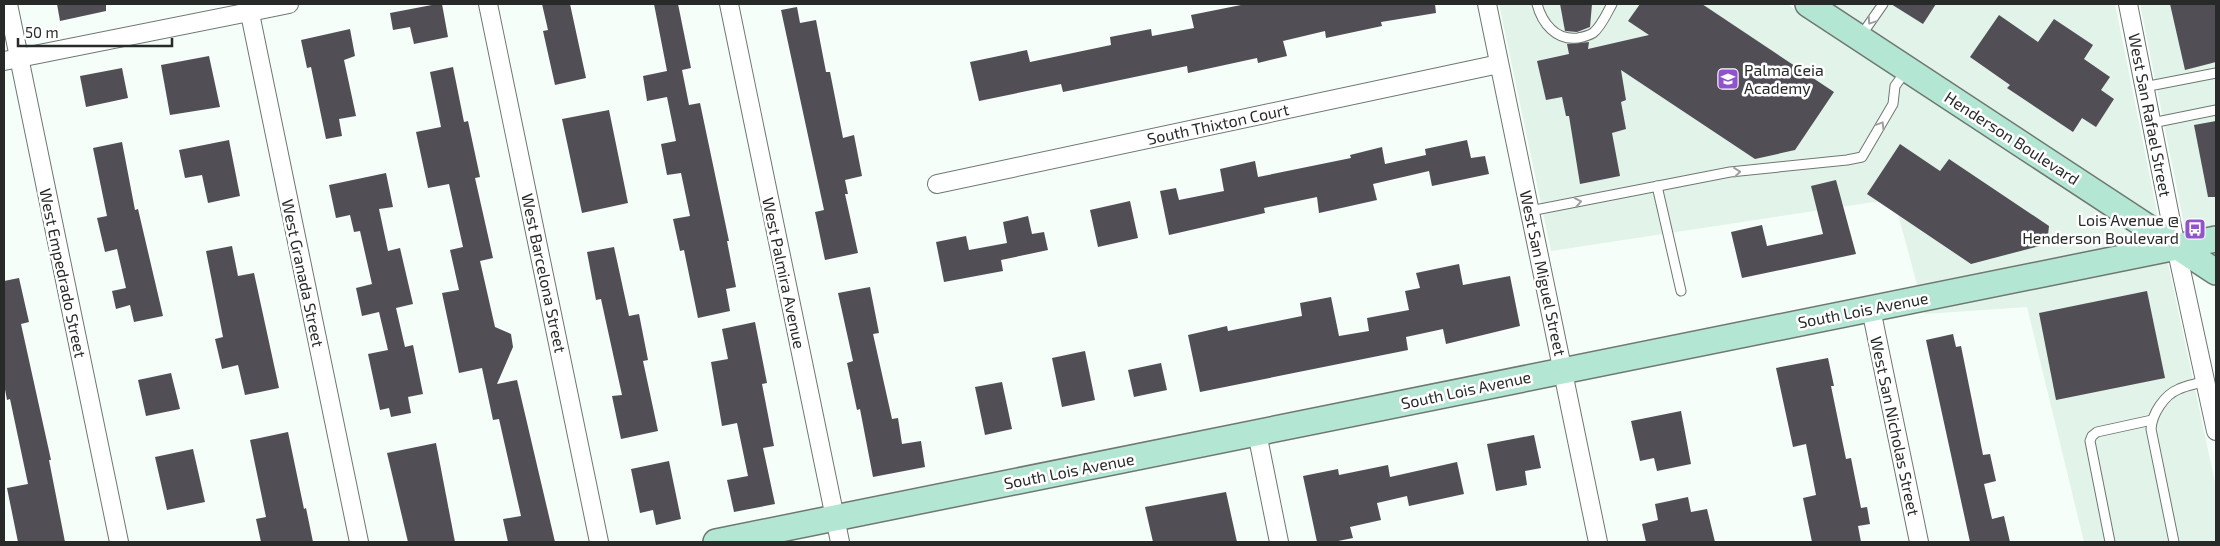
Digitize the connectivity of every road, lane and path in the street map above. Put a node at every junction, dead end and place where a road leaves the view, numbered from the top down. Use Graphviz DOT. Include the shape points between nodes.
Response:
graph roads {
  1 [pos="8,4"];
  2 [pos="289,4"];
  3 [pos="488,4"];
  4 [pos="729,4"];
  5 [pos="1487,4"];
  6 [pos="1537,4"];
  7 [pos="1612,4"];
  8 [pos="1808,4"];
  9 [pos="1883,4"];
  10 [pos="2128,4"];
  11 [pos="249,8"];
  12 [pos="1860,38"];
  13 [pos="11,59"];
  14 [pos="1499,64"];
  15 [pos="1908,70"];
  16 [pos="2216,73"];
  17 [pos="2144,87"];
  18 [pos="2216,110"];
  19 [pos="2152,123"];
  20 [pos="937,184"];
  21 [pos="1657,186"];
  22 [pos="1530,211"];
  23 [pos="2216,238"];
  24 [pos="2176,247"];
  25 [pos="2216,272"];
  26 [pos="1681,291"];
  27 [pos="1870,309"];
  28 [pos="1563,370"];
  29 [pos="2206,381"];
  30 [pos="2152,420"];
  31 [pos="2216,431"];
  32 [pos="1257,433"];
  33 [pos="837,530"];
  34 [pos="119,542"];
  35 [pos="359,542"];
  36 [pos="599,542"];
  37 [pos="716,542"];
  38 [pos="1279,542"];
  39 [pos="1598,542"];
  40 [pos="1919,542"];
  41 [pos="2110,542"];
  42 [pos="2174,542"];
  1 -- 13 [label="street, West Empedrado Street"];
  2 -- 11 [label="street"];
  3 -- 36 [label="street, West Barcelona Street"];
  4 -- 33 [label="street, West Palmira Avenue"];
  5 -- 14 [label="street, West San Miguel Street"];
  6 -- 7 [label="lane" via="1545,23 1558,36 1568,39 1593,33"];
  8 -- 12 [label="street, Henderson Boulevard"];
  9 -- 12 [label="lane, one-way"];
  10 -- 17 [label="street, West San Rafael Street"];
  11 -- 13 [label="street"];
  11 -- 35 [label="street, West Granada Street"];
  12 -- 15 [label="street, Henderson Boulevard"];
  13 -- 34 [label="street, West Empedrado Street"];
  14 -- 20 [label="street, South Thixton Court"];
  14 -- 22 [label="street, West San Miguel Street"];
  21 -- 15 [label="lane, one-way" via="1730,172 1862,157 1893,104 1895,86"];
  15 -- 24 [label="street, Henderson Boulevard"];
  16 -- 17 [label="lane"];
  17 -- 19 [label="street, West San Rafael Street"];
  18 -- 19 [label="lane"];
  19 -- 24 [label="street, West San Rafael Street"];
  22 -- 21 [label="lane, one-way"];
  21 -- 26 [label="lane"];
  22 -- 28 [label="street, West San Miguel Street"];
  23 -- 24 [label="street, South Lois Avenue"];
  24 -- 25 [label="street, Henderson Boulevard"];
  24 -- 27 [label="street, South Lois Avenue"];
  24 -- 29 [label="street, West San Rafael Street"];
  27 -- 28 [label="street, South Lois Avenue"];
  27 -- 40 [label="street, West San Nicholas Street"];
  28 -- 32 [label="street, South Lois Avenue"];
  28 -- 39 [label="street, West San Miguel Street"];
  29 -- 30 [label="lane" via="2171,394"];
  29 -- 31 [label="street, West San Rafael Street"];
  30 -- 41 [label="lane" via="2097,432 2090,441"];
  30 -- 42 [label="lane" via="2151,429"];
  32 -- 33 [label="street, South Lois Avenue"];
  32 -- 38 [label="street"];
  33 -- 37 [label="street, South Lois Avenue"];
}
